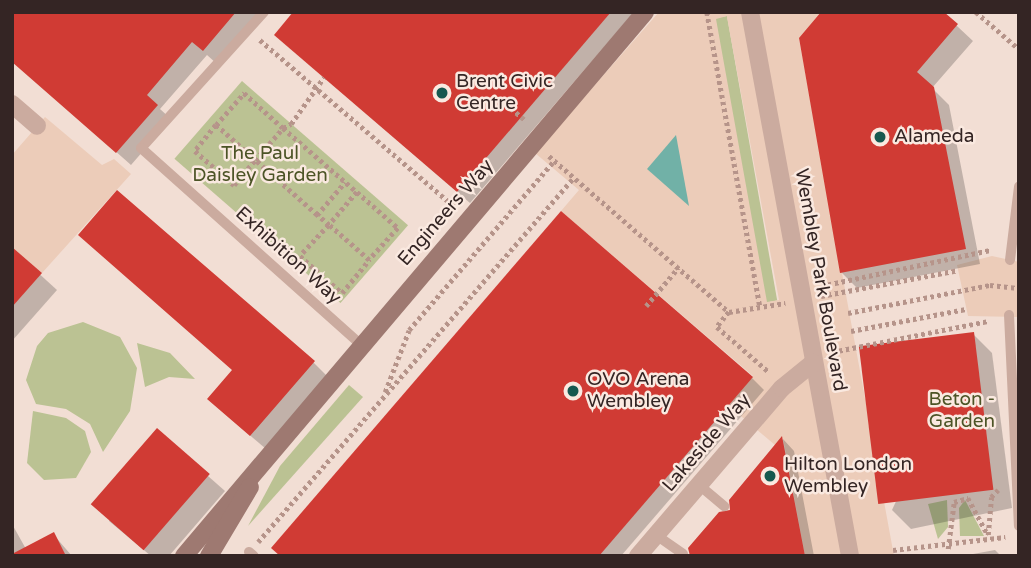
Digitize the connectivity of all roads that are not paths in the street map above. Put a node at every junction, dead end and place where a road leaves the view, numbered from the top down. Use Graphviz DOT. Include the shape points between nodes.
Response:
graph roads {
  1 [pos="264,12"];
  2 [pos="645,12"];
  3 [pos="750,12"];
  4 [pos="12,104"];
  5 [pos="37,126"];
  6 [pos="1019,187"];
  7 [pos="1010,260"];
  8 [pos="1009,315"];
  9 [pos="361,345"];
  10 [pos="813,360"];
  11 [pos="279,440"];
  12 [pos="699,485"];
  13 [pos="724,506"];
  14 [pos="1019,526"];
  15 [pos="656,535"];
  16 [pos="683,554"];
  17 [pos="184,556"];
  18 [pos="209,556"];
  19 [pos="638,556"];
  20 [pos="850,556"];
  1 -- 9 [label="lane, Exhibition Way" via="141,148"];
  2 -- 9 [label="street, Engineers Way"];
  3 -- 10 [label="street, Wembley Park Boulevard"];
  4 -- 5 [label="street"];
  6 -- 7 [label="lane"];
  8 -- 14 [label="lane"];
  9 -- 11 [label="street, Engineers Way"];
  10 -- 12 [label="street, Lakeside Way"];
  10 -- 20 [label="street, Wembley Park Boulevard"];
  11 -- 17 [label="street, Engineers Way"];
  11 -- 18 [label="street, Engineers Way"];
  12 -- 13 [label="lane"];
  12 -- 15 [label="street, Lakeside Way"];
  15 -- 16 [label="lane"];
  15 -- 19 [label="street, Lakeside Way"];
}
